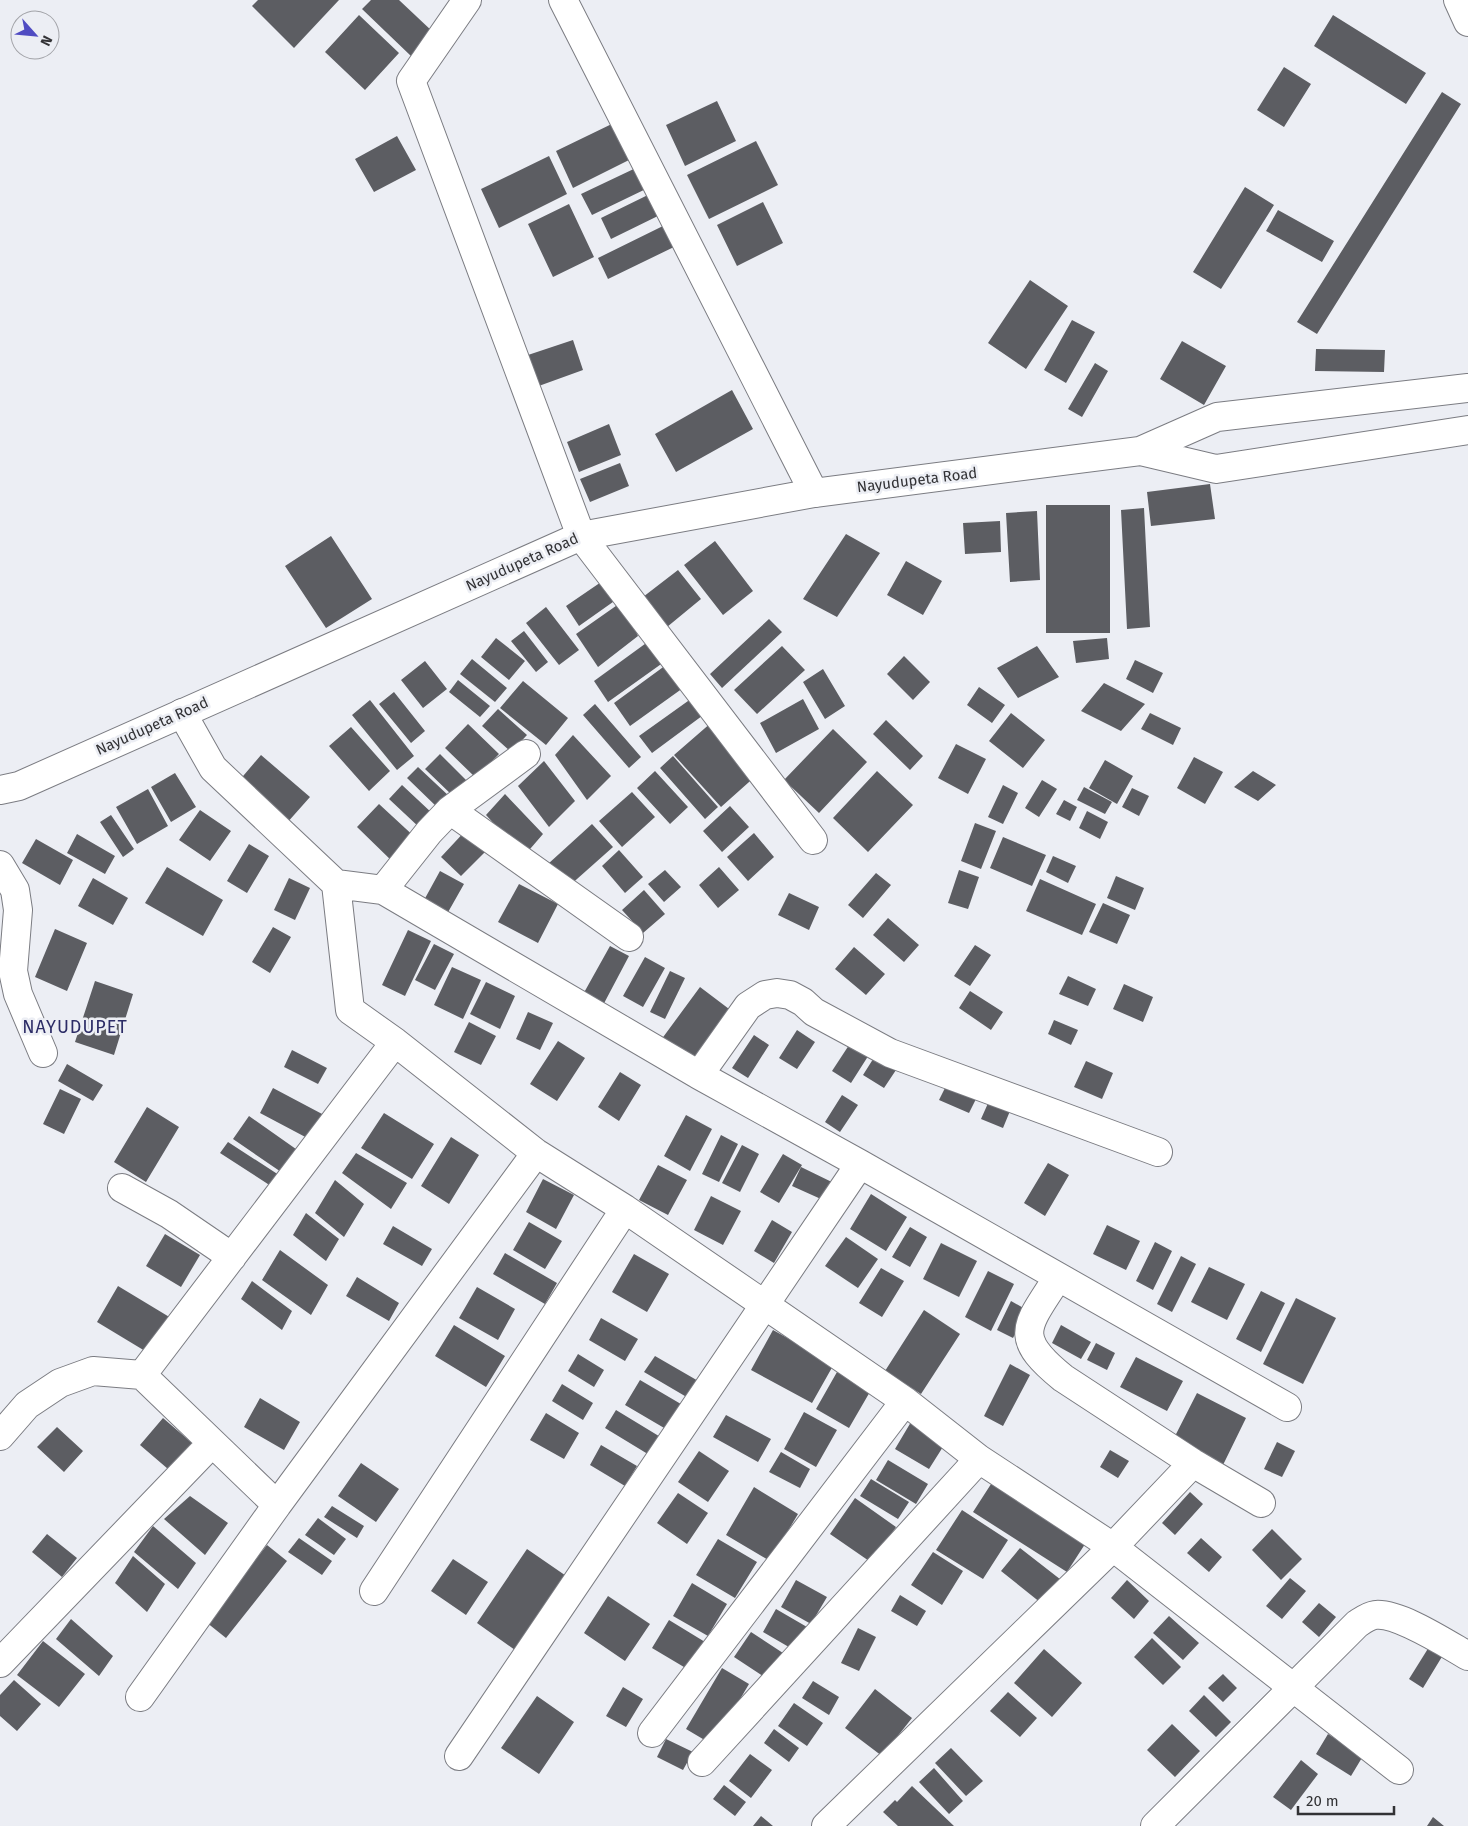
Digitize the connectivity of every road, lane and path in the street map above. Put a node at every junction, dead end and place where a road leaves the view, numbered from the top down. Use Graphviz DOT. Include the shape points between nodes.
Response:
graph roads {
  1 [pos="563,0"];
  2 [pos="1458,0"];
  3 [pos="458,3"];
  4 [pos="1468,22"];
  5 [pos="1468,388"];
  6 [pos="1468,430"];
  7 [pos="1140,451"];
  8 [pos="814,493"];
  9 [pos="581,536"];
  10 [pos="182,713"];
  11 [pos="526,754"];
  12 [pos="0,790"];
  13 [pos="450,810"];
  14 [pos="813,840"];
  15 [pos="0,865"];
  16 [pos="336,884"];
  17 [pos="382,890"];
  18 [pos="629,938"];
  19 [pos="395,1042"];
  20 [pos="43,1053"];
  21 [pos="699,1075"];
  22 [pos="1158,1152"];
  23 [pos="536,1153"];
  24 [pos="860,1164"];
  25 [pos="122,1188"];
  26 [pos="625,1209"];
  27 [pos="232,1257"];
  28 [pos="1058,1277"];
  29 [pos="764,1306"];
  30 [pos="142,1375"];
  31 [pos="905,1401"];
  32 [pos="1287,1407"];
  33 [pos="0,1436"];
  34 [pos="212,1444"];
  35 [pos="979,1459"];
  36 [pos="1193,1463"];
  37 [pos="1261,1503"];
  38 [pos="277,1506"];
  39 [pos="1113,1547"];
  40 [pos="374,1591"];
  41 [pos="1468,1656"];
  42 [pos="0,1663"];
  43 [pos="1293,1688"];
  44 [pos="140,1697"];
  45 [pos="652,1733"];
  46 [pos="459,1756"];
  47 [pos="702,1762"];
  48 [pos="1399,1770"];
  49 [pos="826,1826"];
  50 [pos="1155,1826"];
  1 -- 8 [label="main road"];
  2 -- 4 [label="main road"];
  3 -- 9 [label="main road" via="411,81"];
  5 -- 7 [label="main road" via="1217,417"];
  6 -- 7 [label="main road" via="1216,469"];
  7 -- 8 [label="main road, Nayudupeta Road"];
  8 -- 9 [label="main road, Nayudupeta Road"];
  9 -- 10 [label="main road, Nayudupeta Road"];
  9 -- 14 [label="main road"];
  10 -- 12 [label="main road, Nayudupeta Road" via="18,786"];
  10 -- 16 [label="main road" via="214,768"];
  11 -- 13 [label="main road"];
  13 -- 17 [label="main road"];
  13 -- 18 [label="main road"];
  15 -- 20 [label="main road" via="16,890 18,910 13,970 18,994"];
  16 -- 17 [label="main road"];
  16 -- 19 [label="main road" via="350,1010"];
  17 -- 21 [label="main road"];
  19 -- 23 [label="main road"];
  19 -- 27 [label="main road"];
  21 -- 22 [label="main road" via="748,1006 765,995 790,995 814,1012 890,1053"];
  21 -- 24 [label="main road"];
  23 -- 26 [label="main road"];
  23 -- 38 [label="main road"];
  24 -- 28 [label="main road"];
  24 -- 29 [label="main road"];
  25 -- 27 [label="main road" via="169,1214"];
  26 -- 29 [label="main road"];
  26 -- 40 [label="main road"];
  27 -- 30 [label="main road"];
  28 -- 32 [label="main road"];
  28 -- 36 [label="main road" via="1030,1322 1029,1337 1034,1350 1063,1378"];
  29 -- 31 [label="main road"];
  29 -- 46 [label="main road"];
  30 -- 33 [label="main road" via="93,1372 60,1383 27,1405"];
  30 -- 34 [label="main road"];
  31 -- 35 [label="main road"];
  31 -- 45 [label="main road"];
  34 -- 38 [label="main road"];
  34 -- 42 [label="main road"];
  35 -- 39 [label="main road"];
  35 -- 47 [label="main road"];
  36 -- 37 [label="main road"];
  36 -- 39 [label="main road"];
  38 -- 44 [label="main road"];
  39 -- 43 [label="main road"];
  39 -- 49 [label="main road"];
  41 -- 43 [label="main road" via="1413,1626 1374,1615 1357,1624"];
  43 -- 48 [label="main road"];
  43 -- 50 [label="main road"];
}
